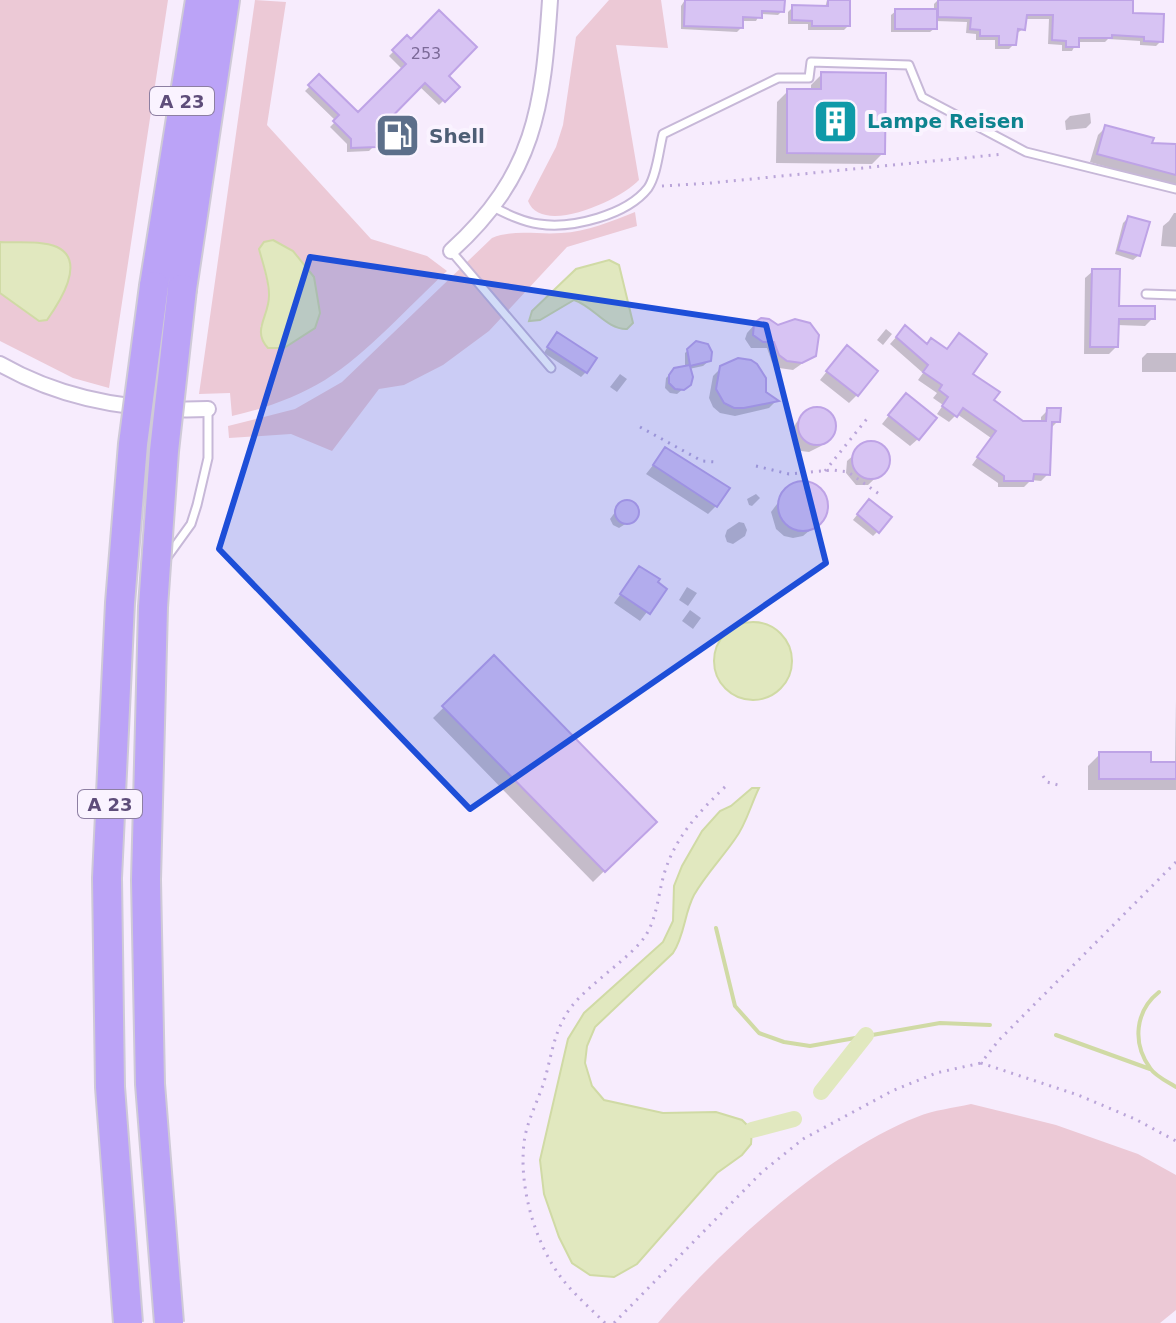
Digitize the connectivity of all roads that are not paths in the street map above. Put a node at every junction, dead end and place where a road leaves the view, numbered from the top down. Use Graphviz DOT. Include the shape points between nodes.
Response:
graph roads {
  1 [pos="550,0"];
  2 [pos="212,4"];
  3 [pos="1176,189"];
  4 [pos="493,207"];
  5 [pos="451,251"];
  6 [pos="1146,294"];
  7 [pos="1176,295"];
  8 [pos="0,364"];
  9 [pos="551,368"];
  10 [pos="208,409"];
  11 [pos="141,709"];
  12 [pos="137,850"];
  13 [pos="147,1170"];
  14 [pos="128,1323"];
  15 [pos="169,1323"];
  1 -- 4 [label="street" via="541,94 528,147"];
  2 -- 14 [label="highway, A 23, bridge" via="154,286 133,444 120,603 107,878 110,1087"];
  2 -- 15 [label="highway, A 23, bridge" via="164,451 153,607 146,880 150,1084"];
  3 -- 4 [label="lane" via="1026,152 922,97 909,65 811,62 809,78 778,78 663,134 650,186 616,210 562,224 534,223"];
  4 -- 5 [label="street"];
  5 -- 9 [label="lane"];
  6 -- 7 [label="lane"];
  8 -- 10 [label="street" via="88,399 157,409"];
  10 -- 11 [label="lane" via="208,458 191,524 146,583"];
  12 -- 13 [label="lane"];
}
